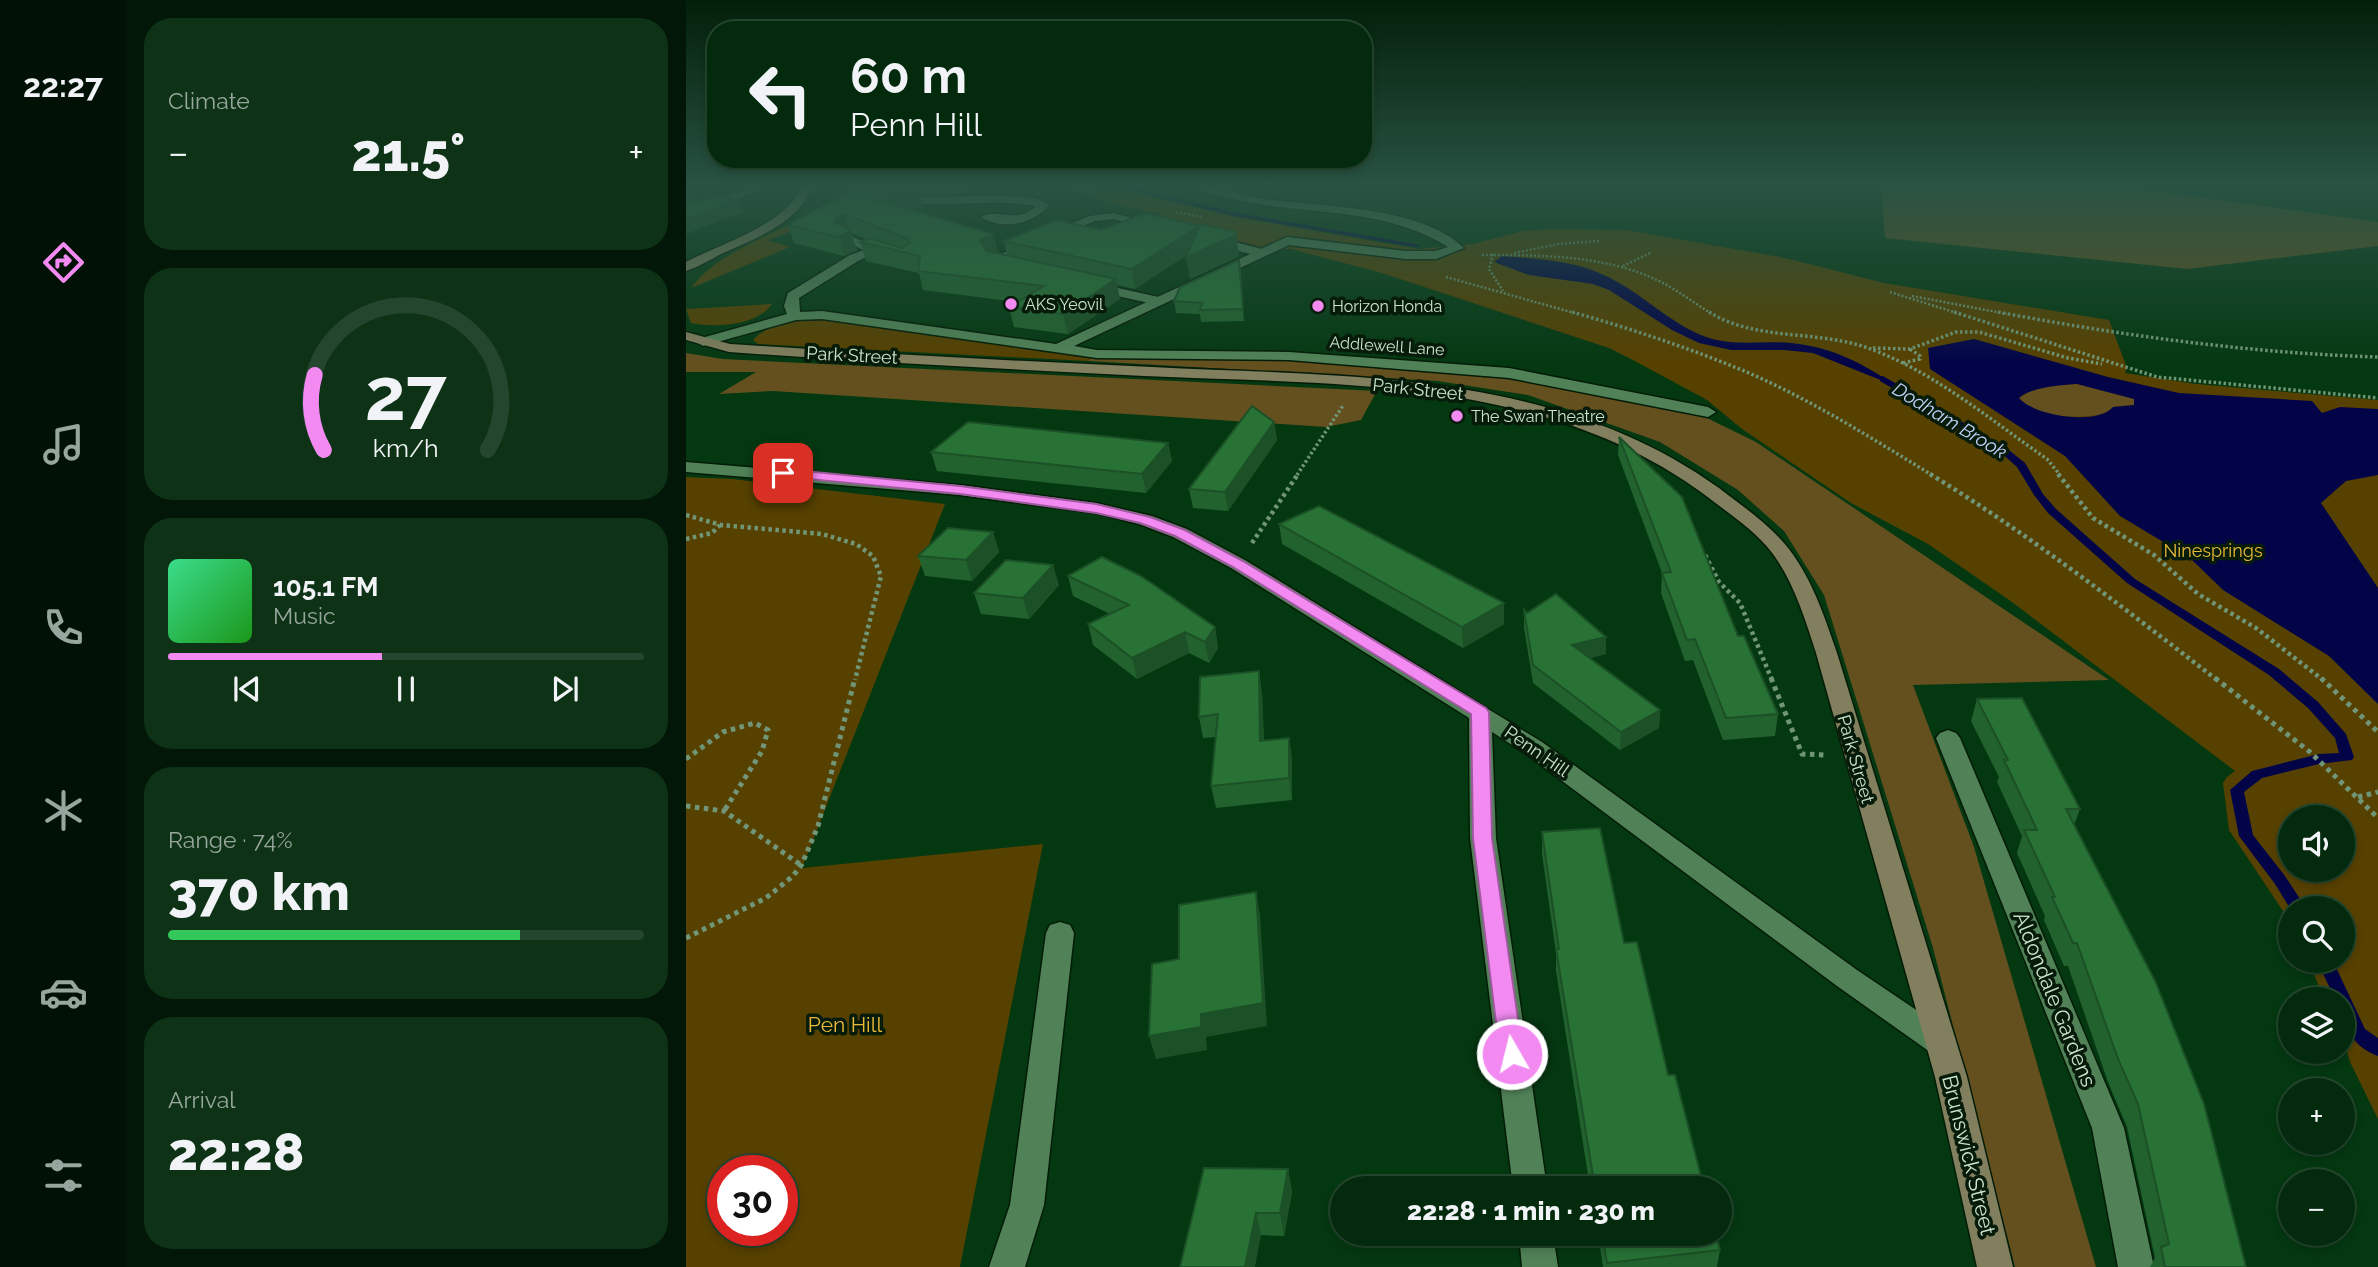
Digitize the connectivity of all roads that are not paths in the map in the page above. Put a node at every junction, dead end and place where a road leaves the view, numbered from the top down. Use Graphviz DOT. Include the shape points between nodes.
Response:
graph roads {
  1 [pos="729,245"];
  2 [pos="864,245"];
  3 [pos="1028,245"];
  4 [pos="1231,245"];
  5 [pos="1278,245"];
  6 [pos="1328,245"];
  7 [pos="1454,245"];
  8 [pos="1262,253"];
  9 [pos="686,267"];
  10 [pos="1023,271"];
  11 [pos="1077,283"];
  12 [pos="1158,300"];
  13 [pos="795,316"];
  14 [pos="686,336"];
  15 [pos="703,342"];
  16 [pos="1059,348"];
  17 [pos="1708,412"];
  18 [pos="686,467"];
  19 [pos="1480,712"];
  20 [pos="1948,738"];
  21 [pos="1060,933"];
  22 [pos="1941,1044"];
  23 [pos="1528,1176"];
  24 [pos="1537,1246"];
  25 [pos="1007,1267"];
  26 [pos="1540,1267"];
  27 [pos="1995,1267"];
  28 [pos="2136,1267"];
  1 -- 9 [label="street"];
  2 -- 13 [label="street" via="881,252 854,258 793,296"];
  3 -- 10 [label="street" via="993,260 996,265"];
  4 -- 8 [label="street"];
  5 -- 8 [label="street"];
  6 -- 7 [label="street" via="1436,256 1458,248"];
  8 -- 12 [label="street"];
  11 -- 12 [label="street"];
  12 -- 16 [label="street"];
  13 -- 15 [label="street, Addlewell Lane"];
  13 -- 16 [label="street, Addlewell Lane" via="822,314"];
  14 -- 15 [label="street, Park Street"];
  15 -- 22 [label="street, Park Street" via="729,348 1432,389 1516,403 1601,428 1646,447 1715,490 1778,548 1794,572 1825,651"];
  16 -- 17 [label="street, Addlewell Lane" via="1097,354 1289,356 1510,373"];
  18 -- 19 [label="street, Penn Hill" via="960,490 1096,508 1180,533"];
  19 -- 22 [label="street, Penn Hill"];
  19 -- 23 [label="street" via="1483,838"];
  20 -- 28 [label="street, Aldondale Gardens" via="2108,1128"];
  21 -- 25 [label="street" via="1027,1205"];
  22 -- 27 [label="street, Brunswick Street"];
  24 -- 26 [label="street"];
}
